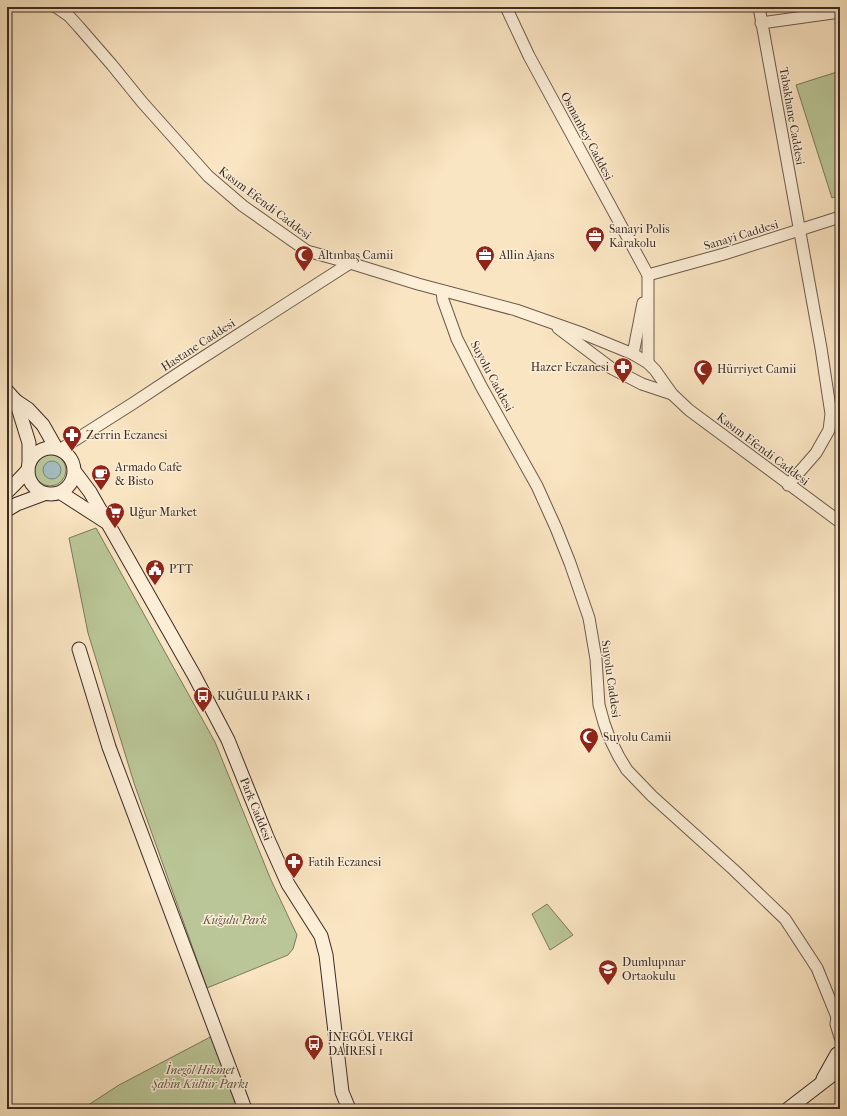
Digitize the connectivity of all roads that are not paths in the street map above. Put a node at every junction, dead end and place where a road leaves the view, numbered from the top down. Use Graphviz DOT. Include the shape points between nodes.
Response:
graph roads {
  1 [pos="56,7"];
  2 [pos="506,7"];
  3 [pos="759,7"];
  4 [pos="840,12"];
  5 [pos="761,23"];
  6 [pos="840,217"];
  7 [pos="799,230"];
  8 [pos="350,263"];
  9 [pos="648,275"];
  10 [pos="442,291"];
  11 [pos="547,321"];
  12 [pos="633,354"];
  13 [pos="648,363"];
  14 [pos="7,391"];
  15 [pos="672,394"];
  16 [pos="16,401"];
  17 [pos="58,449"];
  18 [pos="28,467"];
  19 [pos="75,472"];
  20 [pos="788,485"];
  21 [pos="7,492"];
  22 [pos="61,493"];
  23 [pos="44,494"];
  24 [pos="7,510"];
  25 [pos="840,522"];
  26 [pos="108,525"];
  27 [pos="79,649"];
  28 [pos="839,1018"];
  29 [pos="840,1037"];
  30 [pos="839,1053"];
  31 [pos="840,1069"];
  32 [pos="819,1085"];
  33 [pos="245,1109"];
  34 [pos="349,1109"];
  35 [pos="788,1109"];
  1 -- 8 [label="street, Kasım Efendi Caddesi" via="79,27 208,176 243,206 307,252"];
  2 -- 9 [label="street, Osmanbey Caddesi" via="529,56"];
  3 -- 5 [label="street, Tabakhane Caddesi"];
  4 -- 5 [label="street"];
  5 -- 7 [label="street, Tabakhane Caddesi"];
  6 -- 7 [label="street, Sanayi Caddesi"];
  7 -- 9 [label="street, Sanayi Caddesi"];
  7 -- 20 [label="street, Tabakhane Caddesi" via="831,414 829,430 816,453"];
  8 -- 10 [label="street, Kasım Efendi Caddesi"];
  8 -- 17 [label="street, Hastane Caddesi"];
  9 -- 12 [label="street"];
  9 -- 13 [label="street, Osmanbey Caddesi"];
  10 -- 11 [label="street, Kasım Efendi Caddesi" via="516,310"];
  10 -- 28 [label="street, Suyolu Caddesi" via="457,339 537,486 568,558 589,618 603,717 619,757 627,770 652,796 785,919 817,968"];
  11 -- 12 [label="street, Kasım Efendi Caddesi"];
  11 -- 15 [label="street, Kasım Efendi Caddesi" via="611,368 642,384"];
  12 -- 13 [label="street, Kasım Efendi Caddesi"];
  13 -- 15 [label="street, Kasım Efendi Caddesi"];
  14 -- 16 [label="main road"];
  15 -- 20 [label="street, Kasım Efendi Caddesi" via="689,410"];
  16 -- 17 [label="main road" via="43,425"];
  16 -- 18 [label="main road" via="29,444"];
  17 -- 18 [label="main road" via="49,448 38,452 32,457"];
  17 -- 19 [label="main road" via="72,460"];
  18 -- 21 [label="main road"];
  18 -- 23 [label="main road" via="32,485"];
  19 -- 22 [label="main road" via="69,487"];
  19 -- 26 [label="main road, Park Caddesi" via="90,492"];
  20 -- 25 [label="street, Kasım Efendi Caddesi"];
  22 -- 23 [label="main road"];
  22 -- 26 [label="main road"];
  23 -- 24 [label="main road"];
  26 -- 34 [label="main road, Park Caddesi" via="201,687 228,740 288,884 321,936 326,955 342,1092"];
  27 -- 33 [label="main road" via="109,747"];
  28 -- 29 [label="street, Suyolu Caddesi" via="836,1024"];
  30 -- 32 [label="main road"];
  31 -- 32 [label="main road"];
  32 -- 35 [label="main road"];
}
